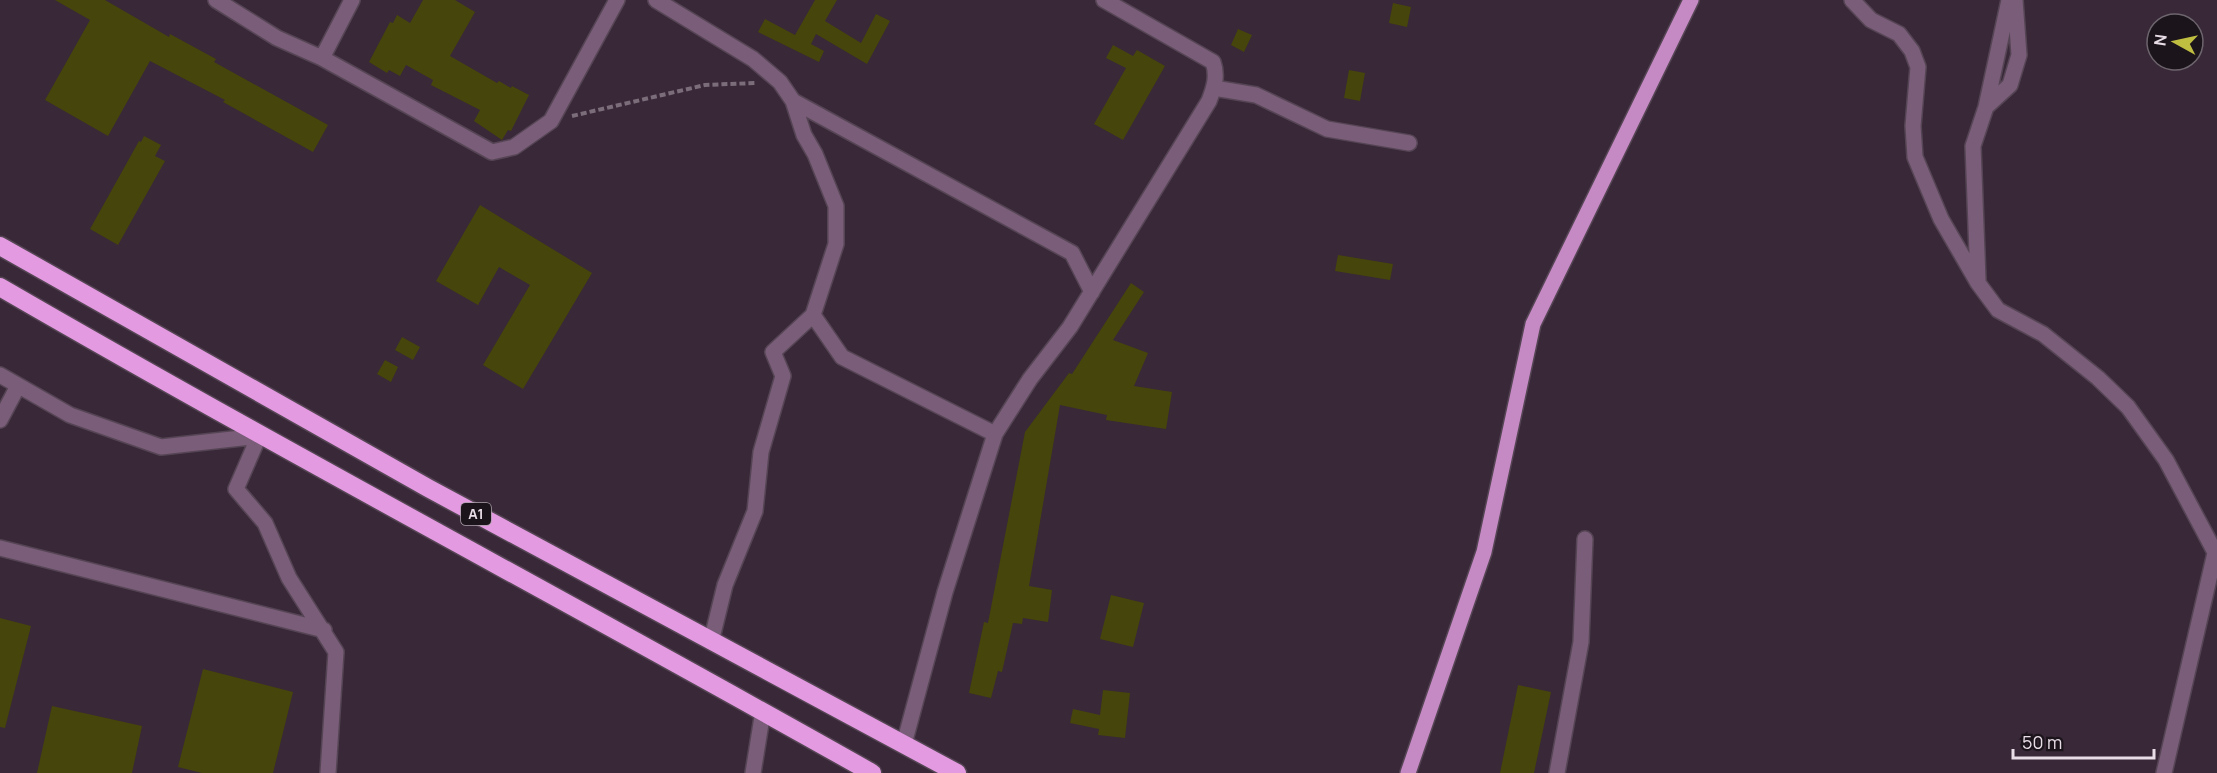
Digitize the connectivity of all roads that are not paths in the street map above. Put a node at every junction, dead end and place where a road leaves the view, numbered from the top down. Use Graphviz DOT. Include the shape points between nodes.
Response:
graph roads {
  1 [pos="216,0"];
  2 [pos="352,0"];
  3 [pos="617,0"];
  4 [pos="656,0"];
  5 [pos="1104,0"];
  6 [pos="1691,0"];
  7 [pos="1851,0"];
  8 [pos="2009,0"];
  9 [pos="2015,0"];
  10 [pos="322,58"];
  11 [pos="1214,88"];
  12 [pos="793,101"];
  13 [pos="1986,107"];
  14 [pos="1409,143"];
  15 [pos="0,246"];
  16 [pos="1978,283"];
  17 [pos="0,287"];
  18 [pos="1092,292"];
  19 [pos="813,315"];
  20 [pos="0,375"];
  21 [pos="18,386"];
  22 [pos="0,420"];
  23 [pos="995,434"];
  24 [pos="259,436"];
  25 [pos="1585,539"];
  26 [pos="0,548"];
  27 [pos="2216,555"];
  28 [pos="324,630"];
  29 [pos="711,642"];
  30 [pos="763,711"];
  31 [pos="904,744"];
  32 [pos="328,773"];
  33 [pos="753,773"];
  34 [pos="872,773"];
  35 [pos="957,773"];
  36 [pos="1408,773"];
  37 [pos="1557,773"];
  38 [pos="2164,773"];
  1 -- 10 [label="street" via="277,38"];
  2 -- 10 [label="street"];
  3 -- 10 [label="street" via="551,122 514,147 492,152"];
  4 -- 12 [label="street" via="753,59 780,82"];
  5 -- 11 [label="street" via="1214,62"];
  6 -- 36 [label="main road" via="1533,324 1484,552"];
  7 -- 16 [label="street" via="1871,20 1899,34 1912,51 1918,67 1913,126 1915,157 1941,219"];
  8 -- 13 [label="street"];
  9 -- 13 [label="street" via="2019,55 2010,85"];
  11 -- 14 [label="street" via="1256,95 1327,129"];
  11 -- 18 [label="street"];
  12 -- 18 [label="street" via="1072,253"];
  12 -- 19 [label="street" via="836,206 836,244"];
  13 -- 16 [label="street" via="1973,146"];
  15 -- 29 [label="highway, A1" via="428,488"];
  16 -- 27 [label="street" via="1998,310 2043,334 2128,407 2166,460"];
  17 -- 24 [label="highway, A1"];
  18 -- 23 [label="street"];
  19 -- 23 [label="street" via="842,357"];
  19 -- 29 [label="street" via="773,352 783,376 761,452 755,511 725,585"];
  20 -- 21 [label="street"];
  21 -- 22 [label="street"];
  21 -- 24 [label="street" via="70,415 160,447"];
  23 -- 31 [label="street" via="945,592"];
  24 -- 28 [label="street" via="236,489 265,523 289,578"];
  24 -- 30 [label="highway, A1"];
  25 -- 37 [label="street" via="1581,642"];
  26 -- 28 [label="street"];
  27 -- 38 [label="street"];
  28 -- 32 [label="street" via="336,652"];
  29 -- 31 [label="highway, A1"];
  30 -- 33 [label="street"];
  30 -- 34 [label="highway, A1"];
  31 -- 35 [label="highway, A1"];
}
